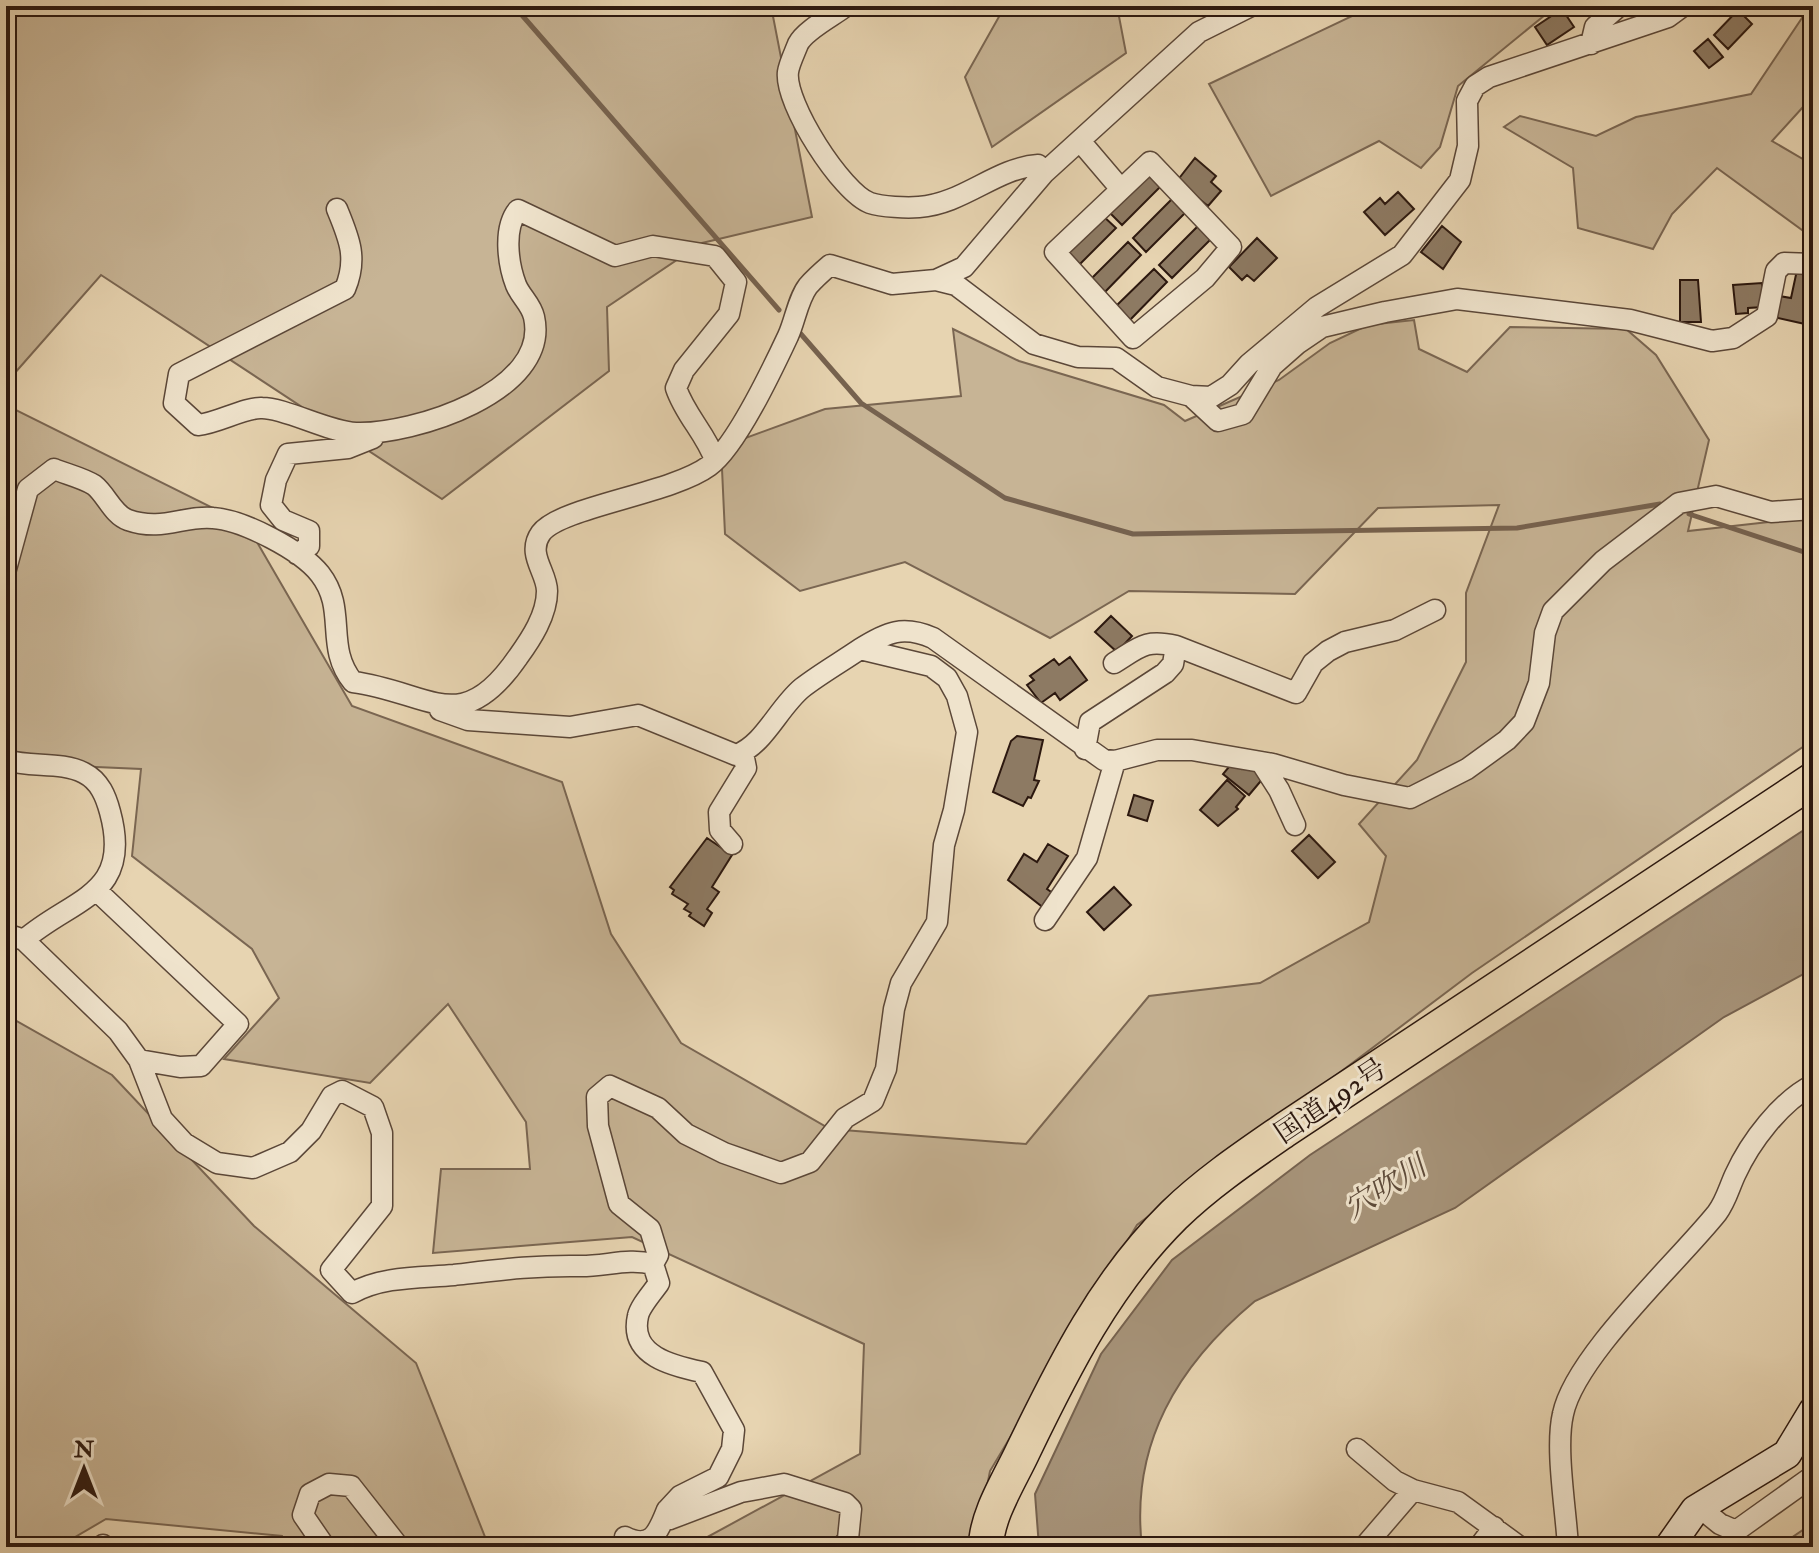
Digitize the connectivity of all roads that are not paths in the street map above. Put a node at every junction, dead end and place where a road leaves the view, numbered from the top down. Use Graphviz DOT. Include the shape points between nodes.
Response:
graph roads {
  1 [pos="846,6"];
  2 [pos="1251,6"];
  3 [pos="1619,6"];
  4 [pos="1683,6"];
  5 [pos="1591,44"];
  6 [pos="1080,141"];
  7 [pos="1044,173"];
  8 [pos="1120,188"];
  9 [pos="337,209"];
  10 [pos="1813,264"];
  11 [pos="936,280"];
  12 [pos="1191,396"];
  13 [pos="392,430"];
  14 [pos="715,460"];
  15 [pos="1813,509"];
  16 [pos="297,554"];
  17 [pos="6,569"];
  18 [pos="1435,610"];
  19 [pos="1176,646"];
  20 [pos="860,649"];
  21 [pos="1114,663"];
  22 [pos="417,701"];
  23 [pos="1085,749"];
  24 [pos="743,753"];
  25 [pos="6,760"];
  26 [pos="1115,761"];
  27 [pos="1261,762"];
  28 [pos="1813,780"];
  29 [pos="1295,825"];
  30 [pos="732,844"];
  31 [pos="96,890"];
  32 [pos="1045,920"];
  33 [pos="15,937"];
  34 [pos="139,1060"];
  35 [pos="1813,1085"];
  36 [pos="653,1264"];
  37 [pos="1813,1411"];
  38 [pos="1357,1449"];
  39 [pos="1813,1476"];
  40 [pos="1413,1490"];
  41 [pos="1699,1507"];
  42 [pos="667,1510"];
  43 [pos="1494,1527"];
  44 [pos="625,1537"];
  45 [pos="325,1547"];
  46 [pos="399,1547"];
  47 [pos="842,1547"];
  48 [pos="986,1547"];
  49 [pos="1364,1547"];
  50 [pos="1479,1547"];
  51 [pos="1520,1547"];
  52 [pos="1568,1547"];
  53 [pos="1669,1547"];
  1 -- 7 [label="street" via="800,39 788,73 792,100 810,134 836,173 869,203 920,207 976,190 1016,167 1038,165"];
  2 -- 6 [label="street" via="1199,32"];
  3 -- 5 [label="street" via="1595,27"];
  4 -- 5 [label="street" via="1668,17"];
  5 -- 12 [label="street" via="1475,86 1467,101 1468,146 1460,180 1402,255 1317,307 1230,385 1211,397"];
  6 -- 7 [label="street"];
  6 -- 8 [label="street"];
  7 -- 11 [label="street" via="964,267"];
  8 -- 8 [label="street" via="1150,162 1231,247 1205,278 1133,338 1055,252"];
  9 -- 13 [label="street" via="353,250 345,289 179,374 174,403 198,425 262,407 352,434"];
  10 -- 12 [label="street" via="1784,263 1776,271 1767,316 1733,338 1712,341 1630,320 1457,299 1322,327 1272,366 1243,414 1218,421"];
  11 -- 12 [label="street" via="956,285 1034,344 1078,357 1116,358 1157,387"];
  11 -- 14 [label="street" via="892,284 830,265 806,288 788,335 730,444"];
  13 -- 14 [label="street" via="444,419 493,394 530,354 536,327 509,256 511,219 518,210 615,256 653,246 715,256 736,282 729,314 676,388 683,410"];
  13 -- 16 [label="street" via="348,448 288,454 271,505 283,520 309,531 309,546"];
  14 -- 22 [label="street" via="669,486 563,516 541,533 537,566 548,590 535,632 499,684 461,706"];
  15 -- 27 [label="street" via="1771,512 1716,496 1679,503 1603,561 1553,611 1539,683 1524,722 1467,769 1410,798"];
  16 -- 17 [label="street" via="261,533 212,517 164,526 125,519 94,485 54,469 28,489"];
  16 -- 22 [label="street" via="320,573 334,598 339,665 353,682 383,686"];
  18 -- 19 [label="street" via="1395,630 1328,651 1313,663 1296,693"];
  19 -- 21 [label="street" via="1145,643"];
  19 -- 23 [label="street" via="1173,664 1165,673 1090,722"];
  20 -- 23 [label="street" via="900,629 915,630 967,659"];
  20 -- 24 [label="street" via="803,687"];
  20 -- 36 [label="street" via="931,666 947,678 967,732 944,845 937,922 901,983 886,1069 873,1101 845,1118 810,1162 781,1173 686,1134 658,1108 633,1095 610,1086 597,1097 598,1126 619,1204 650,1229 658,1255"];
  22 -- 24 [label="street" via="468,720 570,727 638,715 711,747"];
  23 -- 26 [label="street"];
  24 -- 30 [label="street" via="746,768 719,812 720,830"];
  25 -- 31 [label="street" via="75,768 104,792 113,825 113,868"];
  26 -- 27 [label="street" via="1157,750 1192,750"];
  26 -- 32 [label="street" via="1087,858"];
  27 -- 29 [label="street"];
  28 -- 48 [label="highway, 国道492号" via="1274,1137 1174,1215 1128,1267 1087,1326 1010,1479"];
  31 -- 33 [label="street"];
  31 -- 34 [label="street" via="238,1024 201,1066"];
  33 -- 34 [label="street" via="118,1031"];
  34 -- 36 [label="street" via="162,1119 184,1143 217,1163 253,1168 290,1152 311,1131 332,1096 342,1091 373,1107 382,1133 382,1206 331,1270 352,1293 369,1284 407,1278 544,1264 583,1266 631,1259"];
  35 -- 52 [label="street" via="1777,1114 1746,1156 1719,1210 1585,1367 1563,1412 1560,1434"];
  36 -- 42 [label="street" via="659,1283 638,1315 640,1342 662,1363 702,1372 734,1430 732,1449 718,1477 680,1496"];
  37 -- 41 [label="main road" via="1787,1454"];
  38 -- 40 [label="street"];
  39 -- 41 [label="street" via="1736,1531"];
  40 -- 43 [label="street" via="1458,1502"];
  40 -- 49 [label="street"];
  41 -- 53 [label="main road"];
  42 -- 44 [label="street" via="651,1541 637,1543"];
  42 -- 47 [label="street" via="670,1519 741,1492 784,1484 851,1509"];
  43 -- 50 [label="street"];
  43 -- 51 [label="street"];
  45 -- 46 [label="street" via="303,1515 310,1494 329,1484 351,1486"];
}
